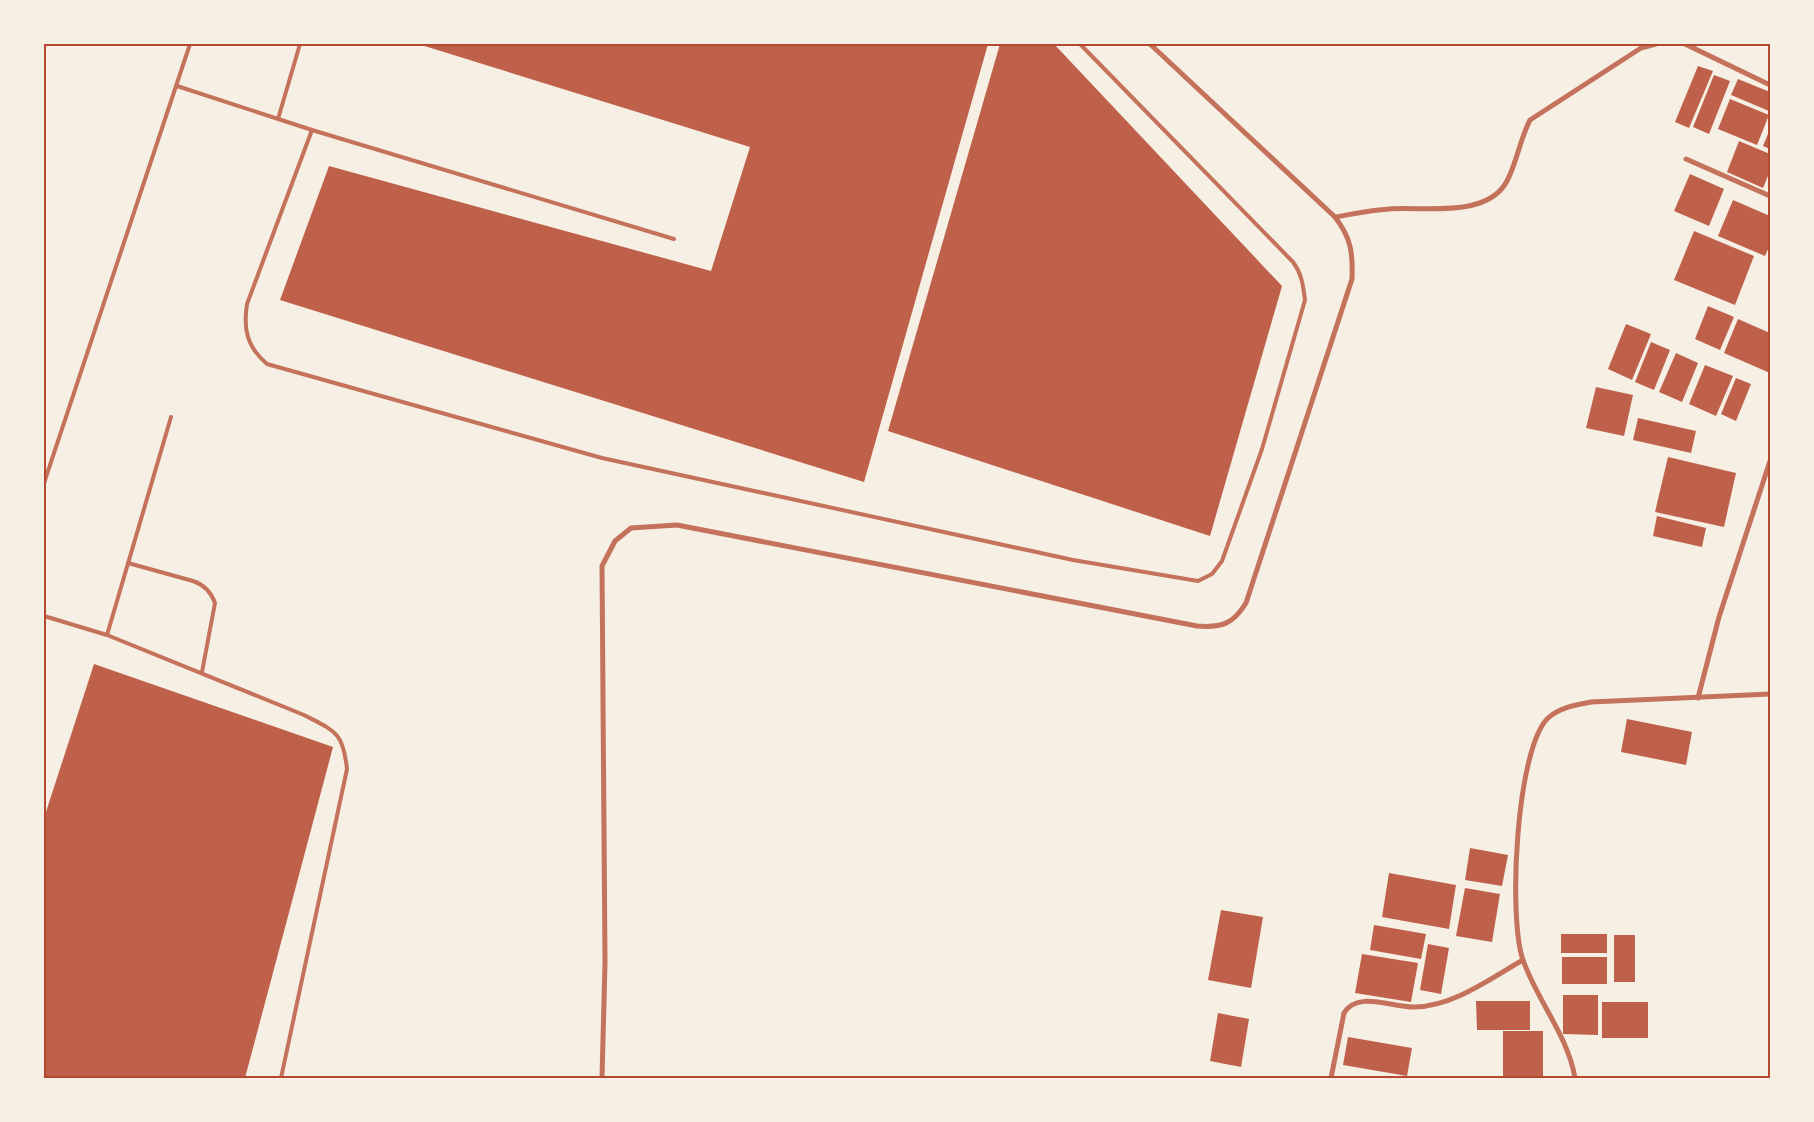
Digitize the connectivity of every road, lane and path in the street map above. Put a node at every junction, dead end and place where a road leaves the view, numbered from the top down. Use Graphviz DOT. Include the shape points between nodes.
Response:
graph roads {
  1 [pos="190,44"];
  2 [pos="300,44"];
  3 [pos="1080,44"];
  4 [pos="1150,44"];
  5 [pos="1656,44"];
  6 [pos="1685,44"];
  7 [pos="1770,84"];
  8 [pos="176,86"];
  9 [pos="278,119"];
  10 [pos="312,130"];
  11 [pos="1686,159"];
  12 [pos="1770,196"];
  13 [pos="1335,216"];
  14 [pos="674,239"];
  15 [pos="172,417"];
  16 [pos="1770,461"];
  17 [pos="44,483"];
  18 [pos="128,563"];
  19 [pos="44,616"];
  20 [pos="106,635"];
  21 [pos="202,672"];
  22 [pos="1770,694"];
  23 [pos="1698,698"];
  24 [pos="1523,960"];
  25 [pos="281,1078"];
  26 [pos="602,1078"];
  27 [pos="1331,1078"];
  28 [pos="1575,1078"];
  1 -- 8 [label="lane"];
  2 -- 9 [label="lane"];
  3 -- 10 [label="lane" via="1293,262 1303,282 1305,300 1262,449 1222,561 1212,574 1198,581 1073,560 602,458 268,364 257,355 249,339 244,323 247,304"];
  4 -- 13 [label="street"];
  5 -- 13 [label="street" via="1641,48 1530,120 1507,182 1488,198 1467,207 1446,210 1389,209"];
  6 -- 7 [label="street"];
  8 -- 9 [label="lane"];
  8 -- 17 [label="lane"];
  9 -- 10 [label="lane"];
  10 -- 14 [label="lane"];
  11 -- 12 [label="street"];
  13 -- 26 [label="street" via="1347,232 1353,256 1352,278 1246,603 1237,618 1224,624 1197,626 677,525 631,528 615,541 602,566 605,953"];
  15 -- 18 [label="lane"];
  16 -- 23 [label="street" via="1719,617"];
  18 -- 20 [label="lane"];
  18 -- 21 [label="lane" via="194,581 204,585 212,595 215,603"];
  19 -- 20 [label="lane"];
  20 -- 21 [label="lane"];
  21 -- 25 [label="lane" via="326,726 344,746 347,769"];
  22 -- 23 [label="street"];
  23 -- 24 [label="street" via="1591,702 1565,707 1548,719 1536,741 1526,775 1518,848 1514,894 1516,934"];
  24 -- 27 [label="street" via="1475,988 1435,1005 1415,1007 1357,1001 1348,1006"];
  24 -- 28 [label="street" via="1558,1031"];
}
